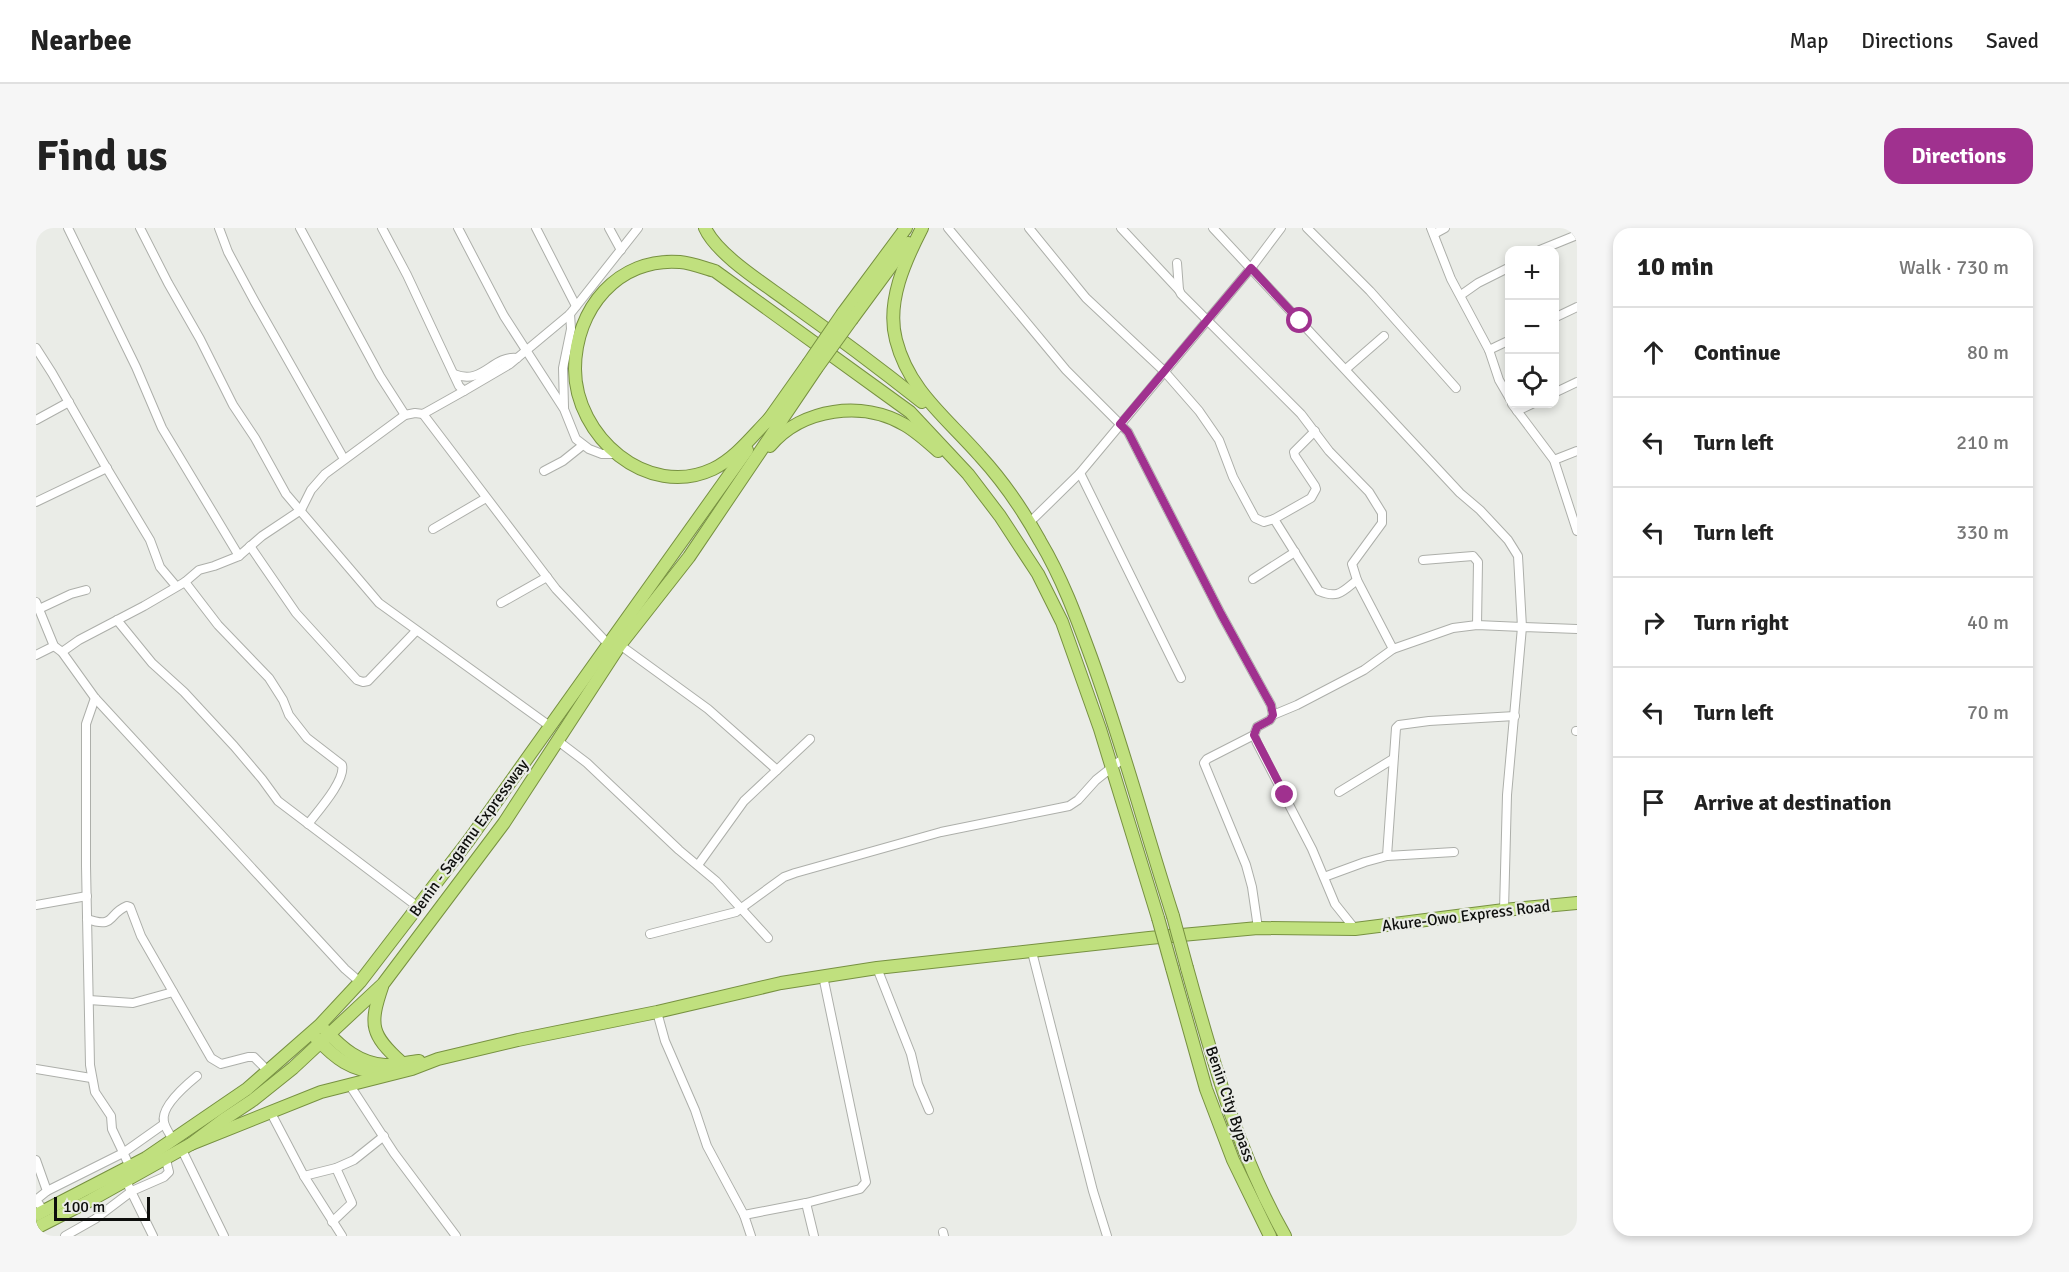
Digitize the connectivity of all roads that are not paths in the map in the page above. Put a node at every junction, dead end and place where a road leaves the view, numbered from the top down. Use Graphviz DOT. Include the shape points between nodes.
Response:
graph roads {
  1 [pos="68,228"];
  2 [pos="140,228"];
  3 [pos="219,228"];
  4 [pos="300,228"];
  5 [pos="382,228"];
  6 [pos="458,228"];
  7 [pos="536,228"];
  8 [pos="609,228"];
  9 [pos="638,228"];
  10 [pos="705,228"];
  11 [pos="905,228"];
  12 [pos="921,228"];
  13 [pos="948,228"];
  14 [pos="1029,228"];
  15 [pos="1121,228"];
  16 [pos="1213,228"];
  17 [pos="1281,228"];
  18 [pos="1307,228"];
  19 [pos="1445,228"];
  20 [pos="1432,231"];
  21 [pos="1577,235"];
  22 [pos="1550,246"];
  23 [pos="621,250"];
  24 [pos="1177,262"];
  25 [pos="1251,268"];
  26 [pos="1505,269"];
  27 [pos="1179,290"];
  28 [pos="1461,295"];
  29 [pos="576,306"];
  30 [pos="1577,307"];
  31 [pos="570,314"];
  32 [pos="848,316"];
  33 [pos="1559,316"];
  34 [pos="1208,320"];
  35 [pos="1384,336"];
  36 [pos="1505,342"];
  37 [pos="1489,350"];
  38 [pos="37,351"];
  39 [pos="526,351"];
  40 [pos="517,358"];
  41 [pos="812,366"];
  42 [pos="563,368"];
  43 [pos="1346,369"];
  44 [pos="1164,371"];
  45 [pos="454,374"];
  46 [pos="1577,382"];
  47 [pos="1456,388"];
  48 [pos="1505,391"];
  49 [pos="1559,391"];
  50 [pos="464,392"];
  51 [pos="553,392"];
  52 [pos="69,402"];
  53 [pos="1515,408"];
  54 [pos="564,409"];
  55 [pos="423,414"];
  56 [pos="405,415"];
  57 [pos="771,417"];
  58 [pos="36,420"];
  59 [pos="1120,424"];
  60 [pos="951,425"];
  61 [pos="1315,431"];
  62 [pos="583,445"];
  63 [pos="1577,451"];
  64 [pos="617,454"];
  65 [pos="344,459"];
  66 [pos="1554,460"];
  67 [pos="107,468"];
  68 [pos="544,471"];
  69 [pos="1080,473"];
  70 [pos="968,474"];
  71 [pos="738,485"];
  72 [pos="486,498"];
  73 [pos="36,502"];
  74 [pos="301,510"];
  75 [pos="1274,519"];
  76 [pos="1030,522"];
  77 [pos="1577,528"];
  78 [pos="433,529"];
  79 [pos="250,546"];
  80 [pos="1295,552"];
  81 [pos="239,556"];
  82 [pos="1423,560"];
  83 [pos="547,577"];
  84 [pos="1253,579"];
  85 [pos="1357,580"];
  86 [pos="185,582"];
  87 [pos="176,586"];
  88 [pos="86,590"];
  89 [pos="501,603"];
  90 [pos="38,612"];
  91 [pos="117,620"];
  92 [pos="1477,625"];
  93 [pos="1522,627"];
  94 [pos="1577,629"];
  95 [pos="416,631"];
  96 [pos="615,645"];
  97 [pos="54,646"];
  98 [pos="1393,649"];
  99 [pos="62,652"];
  100 [pos="36,655"];
  101 [pos="1181,678"];
  102 [pos="95,698"];
  103 [pos="1273,715"];
  104 [pos="1515,716"];
  105 [pos="551,727"];
  106 [pos="1254,735"];
  107 [pos="810,739"];
  108 [pos="558,741"];
  109 [pos="1125,757"];
  110 [pos="1393,759"];
  111 [pos="1112,768"];
  112 [pos="777,770"];
  113 [pos="1339,792"];
  114 [pos="309,824"];
  115 [pos="1454,852"];
  116 [pos="1387,856"];
  117 [pos="698,865"];
  118 [pos="1324,878"];
  119 [pos="87,896"];
  120 [pos="1577,903"];
  121 [pos="36,905"];
  122 [pos="418,907"];
  123 [pos="742,909"];
  124 [pos="1504,910"];
  125 [pos="87,919"];
  126 [pos="1258,928"];
  127 [pos="1354,929"];
  128 [pos="650,934"];
  129 [pos="768,938"];
  130 [pos="1032,952"];
  131 [pos="877,968"];
  132 [pos="823,976"];
  133 [pos="360,982"];
  134 [pos="383,984"];
  135 [pos="173,992"];
  136 [pos="89,1000"];
  137 [pos="657,1012"];
  138 [pos="315,1028"];
  139 [pos="325,1039"];
  140 [pos="438,1059"];
  141 [pos="401,1062"];
  142 [pos="36,1070"];
  143 [pos="268,1071"];
  144 [pos="387,1074"];
  145 [pos="197,1076"];
  146 [pos="91,1078"];
  147 [pos="349,1084"];
  148 [pos="929,1110"];
  149 [pos="271,1113"];
  150 [pos="164,1124"];
  151 [pos="384,1136"];
  152 [pos="173,1140"];
  153 [pos="187,1147"];
  154 [pos="123,1153"];
  155 [pos="36,1160"];
  156 [pos="129,1167"];
  157 [pos="336,1168"];
  158 [pos="304,1176"];
  159 [pos="129,1186"];
  160 [pos="46,1191"];
  161 [pos="36,1199"];
  162 [pos="806,1203"];
  163 [pos="40,1213"];
  164 [pos="744,1215"];
  165 [pos="36,1228"];
  166 [pos="337,1229"];
  167 [pos="65,1236"];
  168 [pos="153,1236"];
  169 [pos="224,1236"];
  170 [pos="328,1236"];
  171 [pos="456,1236"];
  172 [pos="751,1236"];
  173 [pos="814,1236"];
  174 [pos="1107,1236"];
  175 [pos="1270,1236"];
  176 [pos="1285,1236"];
  1 -- 81 [label="street" via="162,428"];
  2 -- 74 [label="street" via="233,405 286,494"];
  3 -- 65 [label="street" via="255,302"];
  4 -- 56 [label="street"];
  5 -- 45 [label="street"];
  6 -- 39 [label="street"];
  7 -- 29 [label="street"];
  8 -- 23 [label="street"];
  9 -- 23 [label="street"];
  10 -- 60 [label="highway" via="733,260"];
  11 -- 32 [label="highway"];
  12 -- 32 [label="highway"];
  12 -- 60 [label="highway" via="896,292 895,338 909,376"];
  13 -- 59 [label="street" via="1066,370"];
  14 -- 44 [label="street" via="1086,298"];
  15 -- 27 [label="street"];
  16 -- 25 [label="street"];
  17 -- 25 [label="street"];
  18 -- 47 [label="street" via="1370,291"];
  19 -- 20 [label="street"];
  20 -- 28 [label="street"];
  21 -- 22 [label="street"];
  23 -- 29 [label="street"];
  24 -- 27 [label="street"];
  25 -- 34 [label="street"];
  25 -- 43 [label="street"];
  26 -- 28 [label="street"];
  27 -- 34 [label="street"];
  28 -- 37 [label="street"];
  29 -- 31 [label="street"];
  30 -- 33 [label="street"];
  31 -- 39 [label="street"];
  31 -- 42 [label="street"];
  32 -- 41 [label="highway, bridge"];
  34 -- 44 [label="street"];
  34 -- 61 [label="street"];
  35 -- 43 [label="street"];
  36 -- 37 [label="street"];
  37 -- 48 [label="street"];
  38 -- 52 [label="street"];
  39 -- 40 [label="street"];
  39 -- 51 [label="street"];
  40 -- 45 [label="street" via="504,359 477,376 464,378"];
  40 -- 50 [label="street"];
  41 -- 57 [label="highway, Benin - Sagamu Expressway"];
  41 -- 71 [label="highway"];
  42 -- 51 [label="street"];
  42 -- 54 [label="street"];
  43 -- 93 [label="street" via="1508,540 1518,556"];
  44 -- 59 [label="street"];
  44 -- 75 [label="street" via="1219,440 1251,513 1259,521"];
  45 -- 50 [label="street"];
  46 -- 49 [label="street"];
  50 -- 55 [label="street"];
  51 -- 54 [label="street"];
  52 -- 58 [label="street"];
  52 -- 67 [label="street"];
  53 -- 66 [label="street"];
  54 -- 62 [label="street" via="572,432"];
  55 -- 56 [label="street"];
  55 -- 72 [label="street"];
  56 -- 65 [label="street"];
  57 -- 64 [label="highway" via="733,456 713,469 687,477 656,476"];
  57 -- 96 [label="highway, Benin - Sagamu Expressway"];
  59 -- 69 [label="street"];
  59 -- 103 [label="street" via="1128,432"];
  60 -- 76 [label="highway, Benin City Bypass" via="981,457"];
  61 -- 75 [label="street" via="1294,452 1315,486 1314,494"];
  61 -- 85 [label="street" via="1369,492 1382,513 1382,523 1353,561"];
  62 -- 64 [label="street" via="602,454"];
  62 -- 68 [label="street"];
  63 -- 66 [label="street"];
  64 -- 70 [label="highway" via="592,426 578,389 575,369 584,326 592,304 610,283 638,267 682,262 716,271 910,412"];
  65 -- 74 [label="street" via="311,490"];
  66 -- 77 [label="street"];
  67 -- 73 [label="street"];
  67 -- 87 [label="street" via="150,540 160,567"];
  69 -- 76 [label="street"];
  69 -- 101 [label="street"];
  70 -- 71 [label="highway" via="906,425 883,415 852,411 827,413 797,424 776,440"];
  70 -- 111 [label="highway, Benin City Bypass" via="1038,574 1062,622"];
  71 -- 96 [label="highway" via="674,578"];
  72 -- 78 [label="street"];
  72 -- 83 [label="street"];
  74 -- 79 [label="street"];
  74 -- 95 [label="street" via="379,603"];
  75 -- 80 [label="street"];
  76 -- 109 [label="highway, Benin City Bypass" via="1067,591"];
  79 -- 81 [label="street"];
  79 -- 95 [label="street" via="296,613 357,680 368,681"];
  80 -- 84 [label="street"];
  80 -- 85 [label="street" via="1319,591 1340,594"];
  81 -- 86 [label="street" via="199,570"];
  82 -- 92 [label="street" via="1477,558"];
  83 -- 89 [label="street"];
  83 -- 96 [label="street" via="574,610"];
  85 -- 98 [label="street"];
  86 -- 87 [label="street"];
  86 -- 114 [label="street" via="218,625 270,678 289,715 307,738 342,765 338,782"];
  87 -- 91 [label="street"];
  88 -- 90 [label="street"];
  90 -- 97 [label="street"];
  91 -- 99 [label="street"];
  91 -- 114 [label="street" via="152,663 234,746 278,801"];
  92 -- 93 [label="street"];
  92 -- 98 [label="street" via="1453,628"];
  93 -- 94 [label="street"];
  93 -- 104 [label="street"];
  95 -- 105 [label="street"];
  96 -- 105 [label="highway, Benin - Sagamu Expressway"];
  96 -- 108 [label="highway"];
  96 -- 112 [label="street" via="708,709"];
  97 -- 99 [label="street"];
  97 -- 100 [label="street"];
  98 -- 103 [label="street" via="1364,670"];
  99 -- 102 [label="street"];
  102 -- 119 [label="street" via="86,724"];
  102 -- 133 [label="street"];
  103 -- 106 [label="street" via="1257,727"];
  104 -- 110 [label="street" via="1399,725"];
  104 -- 124 [label="street"];
  105 -- 122 [label="highway, Benin - Sagamu Expressway"];
  106 -- 118 [label="street"];
  106 -- 126 [label="street" via="1204,763 1246,865"];
  107 -- 112 [label="street"];
  108 -- 117 [label="street"];
  108 -- 134 [label="highway" via="485,850"];
  109 -- 111 [label="street"];
  109 -- 176 [label="highway, Benin City Bypass, bridge" via="1222,1092 1248,1160"];
  110 -- 113 [label="street"];
  110 -- 116 [label="street"];
  111 -- 123 [label="street" via="1069,806 941,832 795,873"];
  111 -- 175 [label="highway, Benin City Bypass, bridge" via="1206,1089 1233,1160"];
  112 -- 117 [label="street" via="732,815"];
  114 -- 122 [label="street"];
  115 -- 116 [label="street"];
  116 -- 118 [label="street"];
  117 -- 123 [label="street"];
  118 -- 127 [label="street" via="1335,904"];
  119 -- 121 [label="street"];
  119 -- 125 [label="street"];
  120 -- 124 [label="highway, Akure-Owo Express Road"];
  122 -- 133 [label="highway, Benin - Sagamu Expressway"];
  123 -- 128 [label="street"];
  123 -- 129 [label="street"];
  124 -- 127 [label="highway, Akure-Owo Express Road"];
  125 -- 135 [label="street" via="105,923 123,907 130,908"];
  125 -- 136 [label="street"];
  126 -- 127 [label="highway, Akure-Owo Express Road"];
  126 -- 130 [label="highway, Akure-Owo Express Road"];
  130 -- 131 [label="highway, Akure-Owo Express Road"];
  130 -- 174 [label="street" via="1092,1191"];
  131 -- 132 [label="highway, Akure-Owo Express Road"];
  131 -- 148 [label="street"];
  132 -- 137 [label="highway, Akure-Owo Express Road"];
  132 -- 162 [label="street" via="866,1182 860,1190"];
  133 -- 138 [label="highway, Benin - Sagamu Expressway"];
  134 -- 139 [label="highway"];
  134 -- 141 [label="highway" via="373,1016 374,1026 381,1041"];
  135 -- 136 [label="street" via="133,1002"];
  135 -- 143 [label="street" via="216,1062 254,1057"];
  136 -- 146 [label="street"];
  137 -- 140 [label="highway, Akure-Owo Express Road"];
  137 -- 164 [label="street" via="708,1146"];
  138 -- 139 [label="highway"];
  138 -- 143 [label="highway, Benin - Sagamu Expressway"];
  139 -- 141 [label="highway" via="366,1062"];
  139 -- 144 [label="highway" via="344,1064"];
  139 -- 153 [label="highway" via="253,1100"];
  140 -- 141 [label="highway"];
  140 -- 144 [label="highway"];
  142 -- 146 [label="street"];
  143 -- 152 [label="highway, Benin - Sagamu Expressway"];
  144 -- 147 [label="highway"];
  145 -- 150 [label="street" via="166,1110"];
  146 -- 154 [label="street" via="111,1116 112,1129"];
  147 -- 149 [label="highway"];
  147 -- 151 [label="street"];
  149 -- 153 [label="highway"];
  149 -- 158 [label="street"];
  150 -- 152 [label="street"];
  150 -- 154 [label="street"];
  151 -- 157 [label="street" via="354,1160"];
  151 -- 171 [label="street"];
  152 -- 156 [label="highway, Benin - Sagamu Expressway"];
  153 -- 159 [label="highway"];
  153 -- 169 [label="street"];
  154 -- 156 [label="street"];
  154 -- 160 [label="street"];
  155 -- 160 [label="street"];
  156 -- 163 [label="highway, Benin - Sagamu Expressway"];
  157 -- 158 [label="street"];
  157 -- 166 [label="street" via="352,1203"];
  158 -- 166 [label="street"];
  159 -- 165 [label="highway"];
  159 -- 167 [label="street" via="95,1219"];
  159 -- 168 [label="street"];
  160 -- 161 [label="street"];
  161 -- 163 [label="street"];
  162 -- 164 [label="street"];
  162 -- 173 [label="street"];
  164 -- 172 [label="street"];
  166 -- 170 [label="street"];
}
